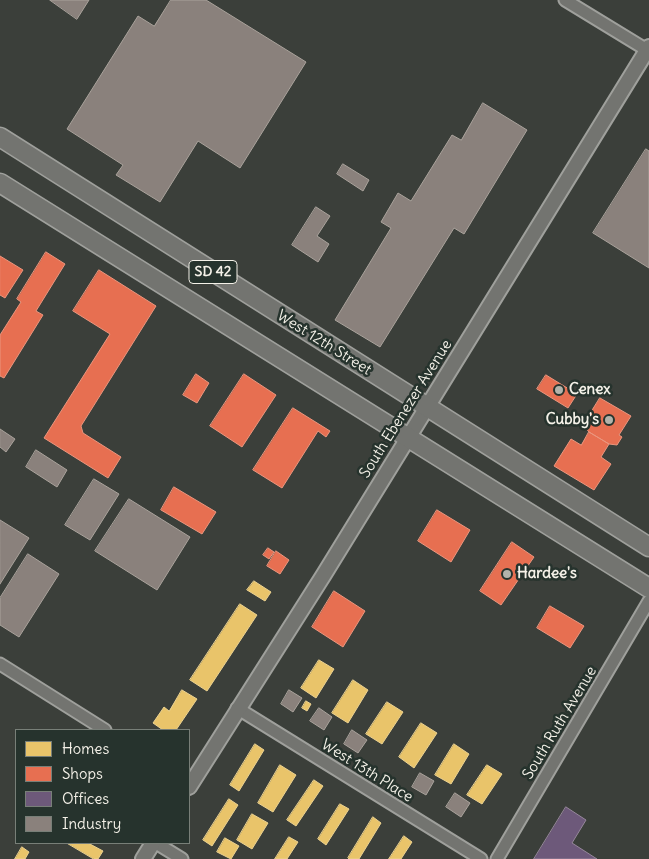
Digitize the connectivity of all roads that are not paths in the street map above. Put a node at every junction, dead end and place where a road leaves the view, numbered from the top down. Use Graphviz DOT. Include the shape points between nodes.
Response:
graph roads {
  1 [pos="565,0"];
  2 [pos="648,48"];
  3 [pos="0,137"];
  4 [pos="0,183"];
  5 [pos="427,407"];
  6 [pos="408,437"];
  7 [pos="648,544"];
  8 [pos="649,588"];
  9 [pos="649,602"];
  10 [pos="0,664"];
  11 [pos="237,708"];
  12 [pos="103,729"];
  13 [pos="190,782"];
  14 [pos="153,844"];
  15 [pos="156,844"];
  16 [pos="143,859"];
  17 [pos="182,859"];
  18 [pos="481,859"];
  19 [pos="497,859"];
  1 -- 2 [label="street"];
  2 -- 5 [label="street, South Ebenezer Avenue"];
  3 -- 5 [label="main road, West 12th Street / SD 42"];
  4 -- 6 [label="main road, SD 42"];
  5 -- 6 [label="street, South Ebenezer Avenue"];
  5 -- 7 [label="main road, West 12th Street / SD 42"];
  6 -- 8 [label="main road, SD 42"];
  6 -- 11 [label="street, South Ebenezer Avenue"];
  9 -- 19 [label="street, South Ruth Avenue"];
  10 -- 12 [label="street"];
  11 -- 13 [label="street, South Ebenezer Avenue"];
  11 -- 18 [label="street, West 13th Place"];
  14 -- 16 [label="street"];
  15 -- 17 [label="street"];
}
